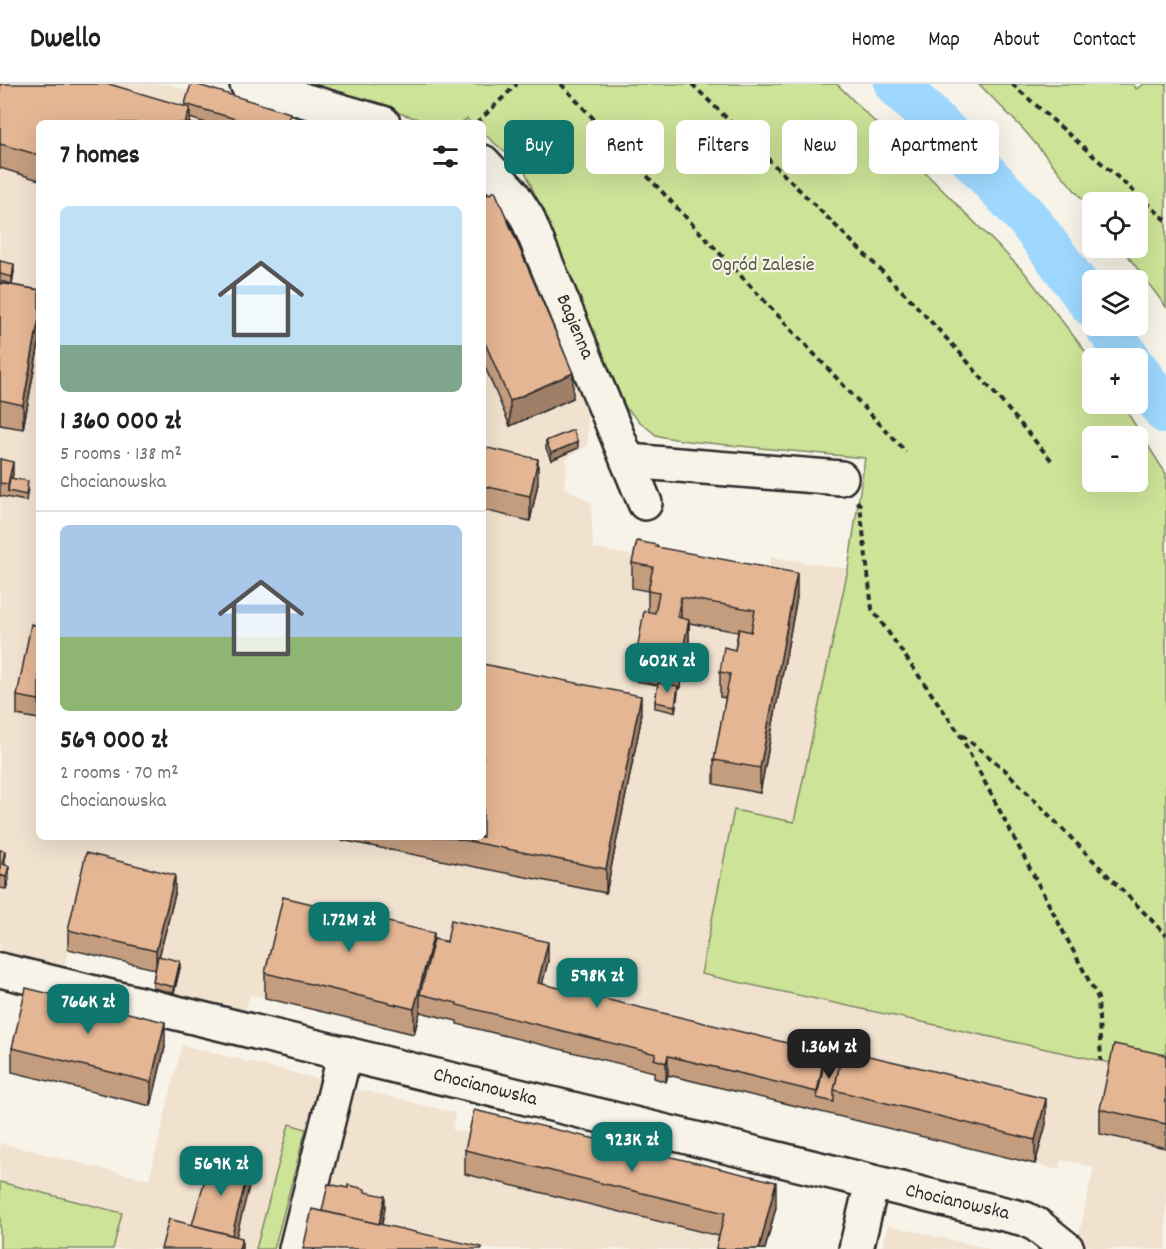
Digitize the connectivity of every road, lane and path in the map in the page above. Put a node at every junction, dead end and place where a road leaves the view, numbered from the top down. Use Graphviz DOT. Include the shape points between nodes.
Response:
graph roads {
  1 [pos="247,84"];
  2 [pos="518,84"];
  3 [pos="561,84"];
  4 [pos="692,84"];
  5 [pos="1012,84"];
  6 [pos="373,120"];
  7 [pos="480,120"];
  8 [pos="486,165"];
  9 [pos="1166,220"];
  10 [pos="906,452"];
  11 [pos="628,461"];
  12 [pos="1052,461"];
  13 [pos="841,478"];
  14 [pos="645,503"];
  15 [pos="959,733"];
  16 [pos="1166,935"];
  17 [pos="0,970"];
  18 [pos="345,1053"];
  19 [pos="1101,1061"];
  20 [pos="872,1183"];
  21 [pos="296,1249"];
  22 [pos="856,1249"];
  23 [pos="1067,1249"];
  1 -- 6 [label="street"];
  2 -- 7 [label="path"];
  3 -- 10 [label="path"];
  4 -- 12 [label="path" via="909,298"];
  5 -- 9 [label="path"];
  8 -- 11 [label="street, Bagienna" via="508,188 527,217"];
  11 -- 13 [label="street"];
  11 -- 14 [label="street, Bagienna"];
  13 -- 15 [label="path" via="860,505 872,609"];
  15 -- 16 [label="path" via="1004,769"];
  15 -- 19 [label="path" via="1098,998"];
  17 -- 18 [label="street, Chocianowska"];
  18 -- 20 [label="street, Chocianowska"];
  18 -- 21 [label="street"];
  20 -- 22 [label="street"];
  20 -- 23 [label="street, Chocianowska" via="1029,1220"];
}
